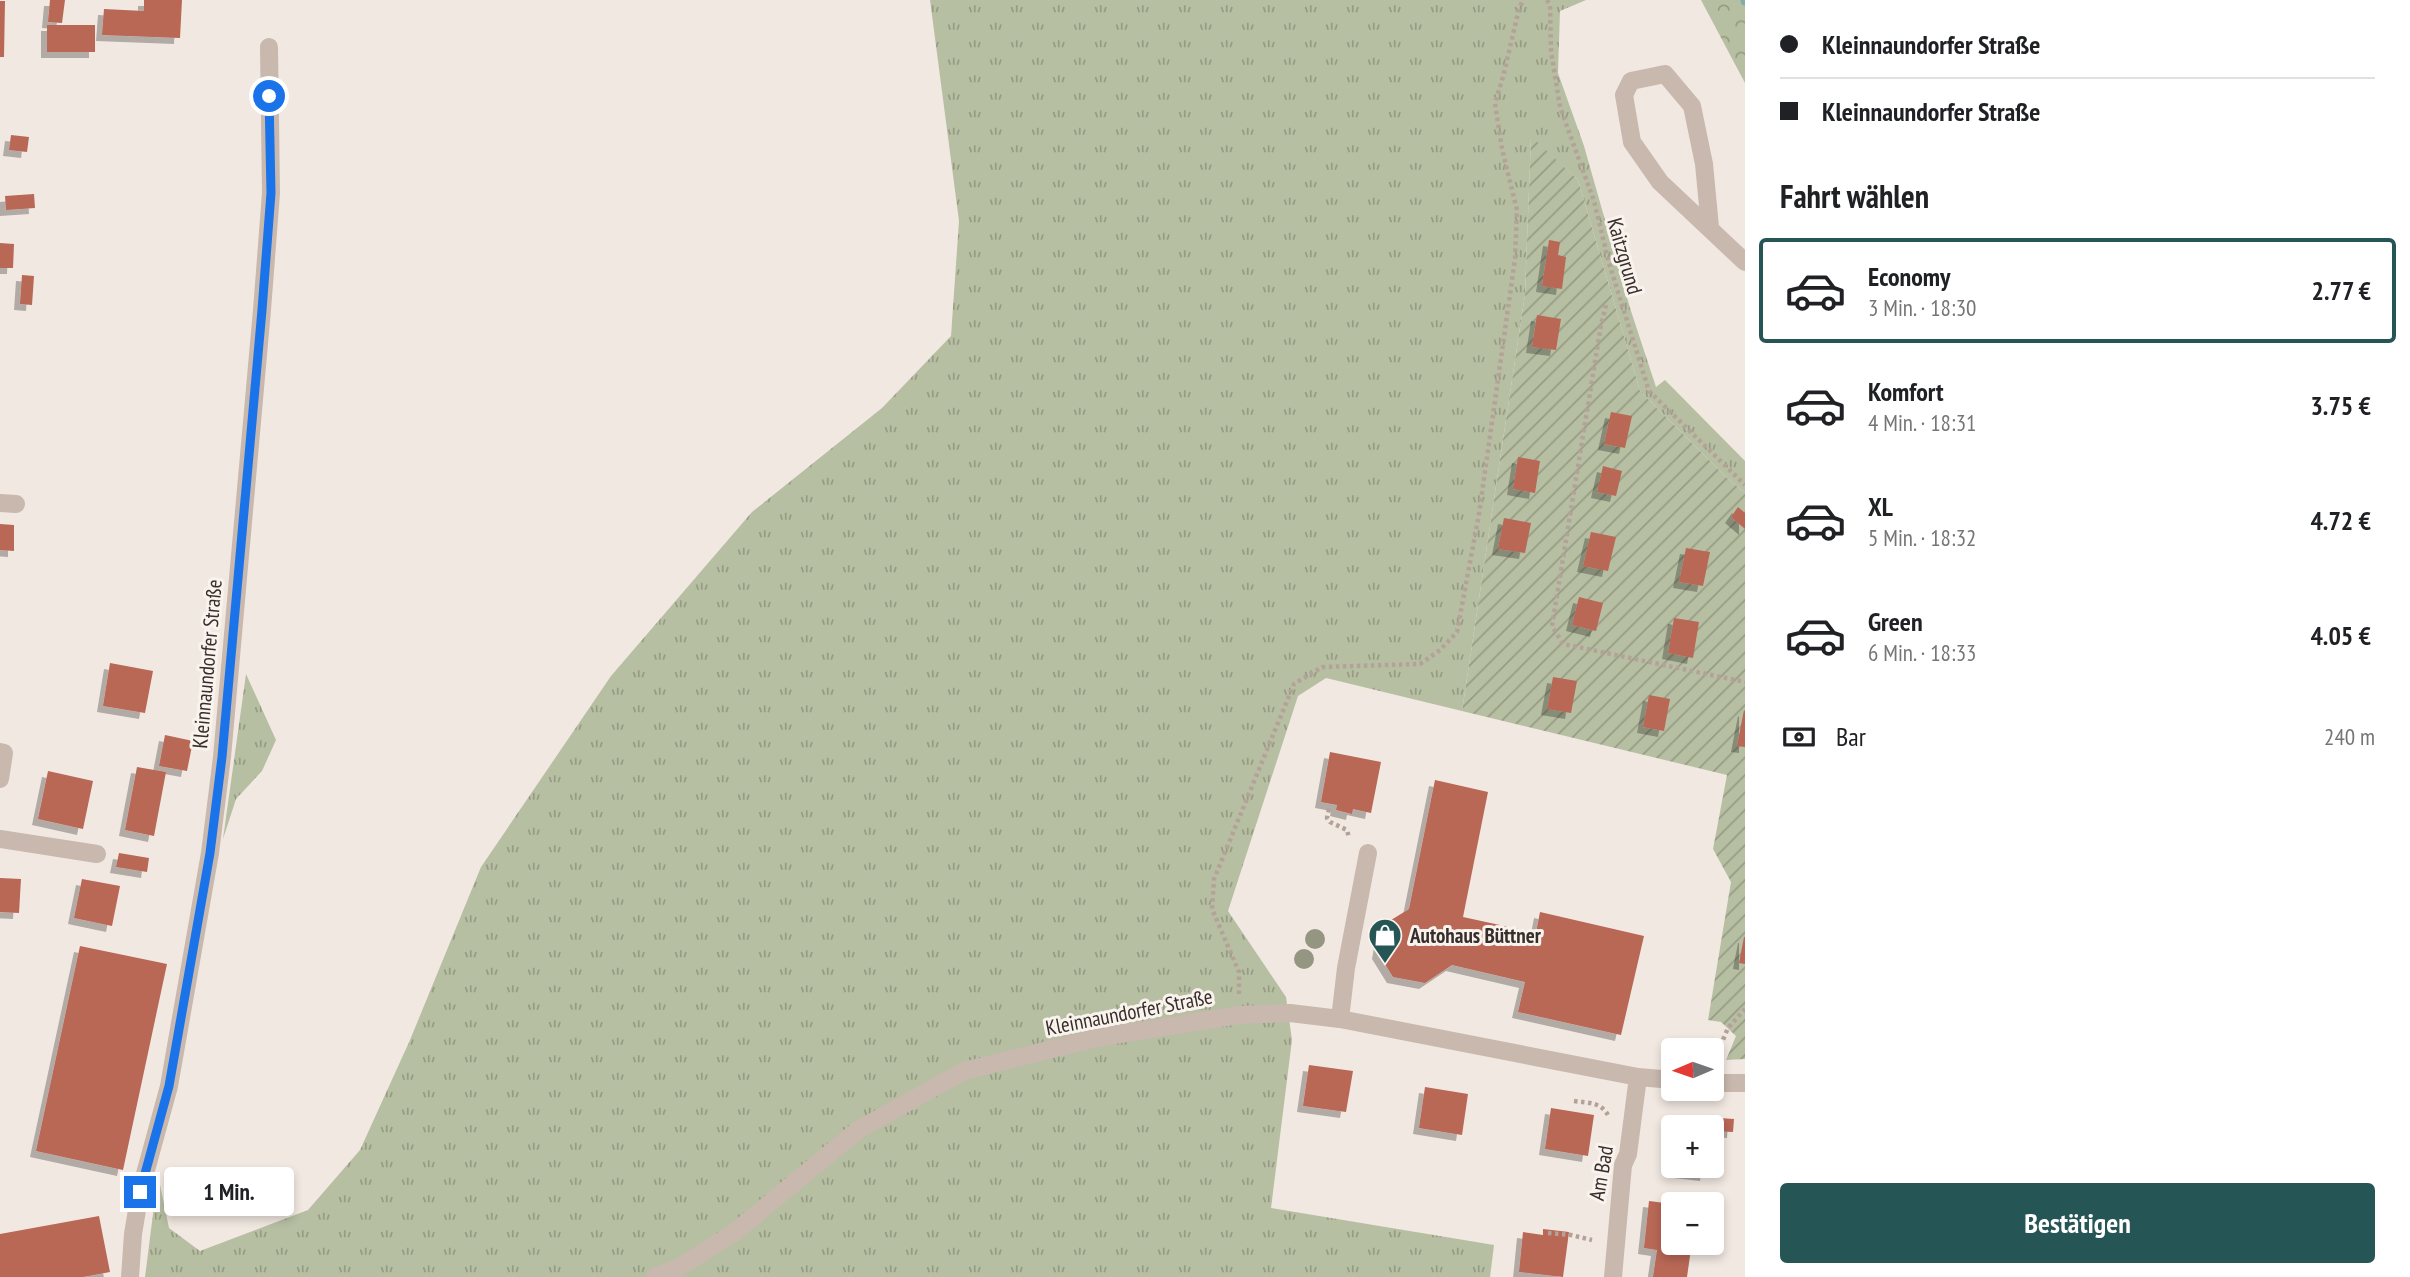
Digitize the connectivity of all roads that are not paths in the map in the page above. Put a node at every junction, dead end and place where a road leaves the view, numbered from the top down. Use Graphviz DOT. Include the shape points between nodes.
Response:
graph roads {
  1 [pos="268,47"];
  2 [pos="1710,227"];
  3 [pos="1745,262"];
  4 [pos="0,752"];
  5 [pos="0,779"];
  6 [pos="0,839"];
  7 [pos="97,853"];
  8 [pos="1368,853"];
  9 [pos="1340,1019"];
  10 [pos="1637,1077"];
  11 [pos="1661,1079"];
  12 [pos="1724,1083"];
  13 [pos="1745,1083"];
  14 [pos="681,1272"];
  15 [pos="130,1277"];
  16 [pos="655,1277"];
  17 [pos="1613,1277"];
  1 -- 15 [label="street, Kleinnaundorfer Straße" via="271,193 222,757 169,1086 138,1203"];
  2 -- 2 [label="street" via="1660,182 1632,142 1624,95 1630,81 1665,74 1692,106"];
  2 -- 3 [label="street"];
  4 -- 5 [label="street" via="4,753"];
  6 -- 7 [label="street"];
  8 -- 9 [label="street"];
  9 -- 10 [label="street, Kleinnaundorfer Straße"];
  9 -- 14 [label="street, Kleinnaundorfer Straße" via="1290,1013 1239,1015 1101,1037 964,1071 858,1130"];
  10 -- 11 [label="street, Kleinnaundorfer Straße"];
  10 -- 17 [label="street, Am Bad"];
  12 -- 13 [label="street"];
  14 -- 16 [label="street, Kleinnaundorfer Straße"];
}
